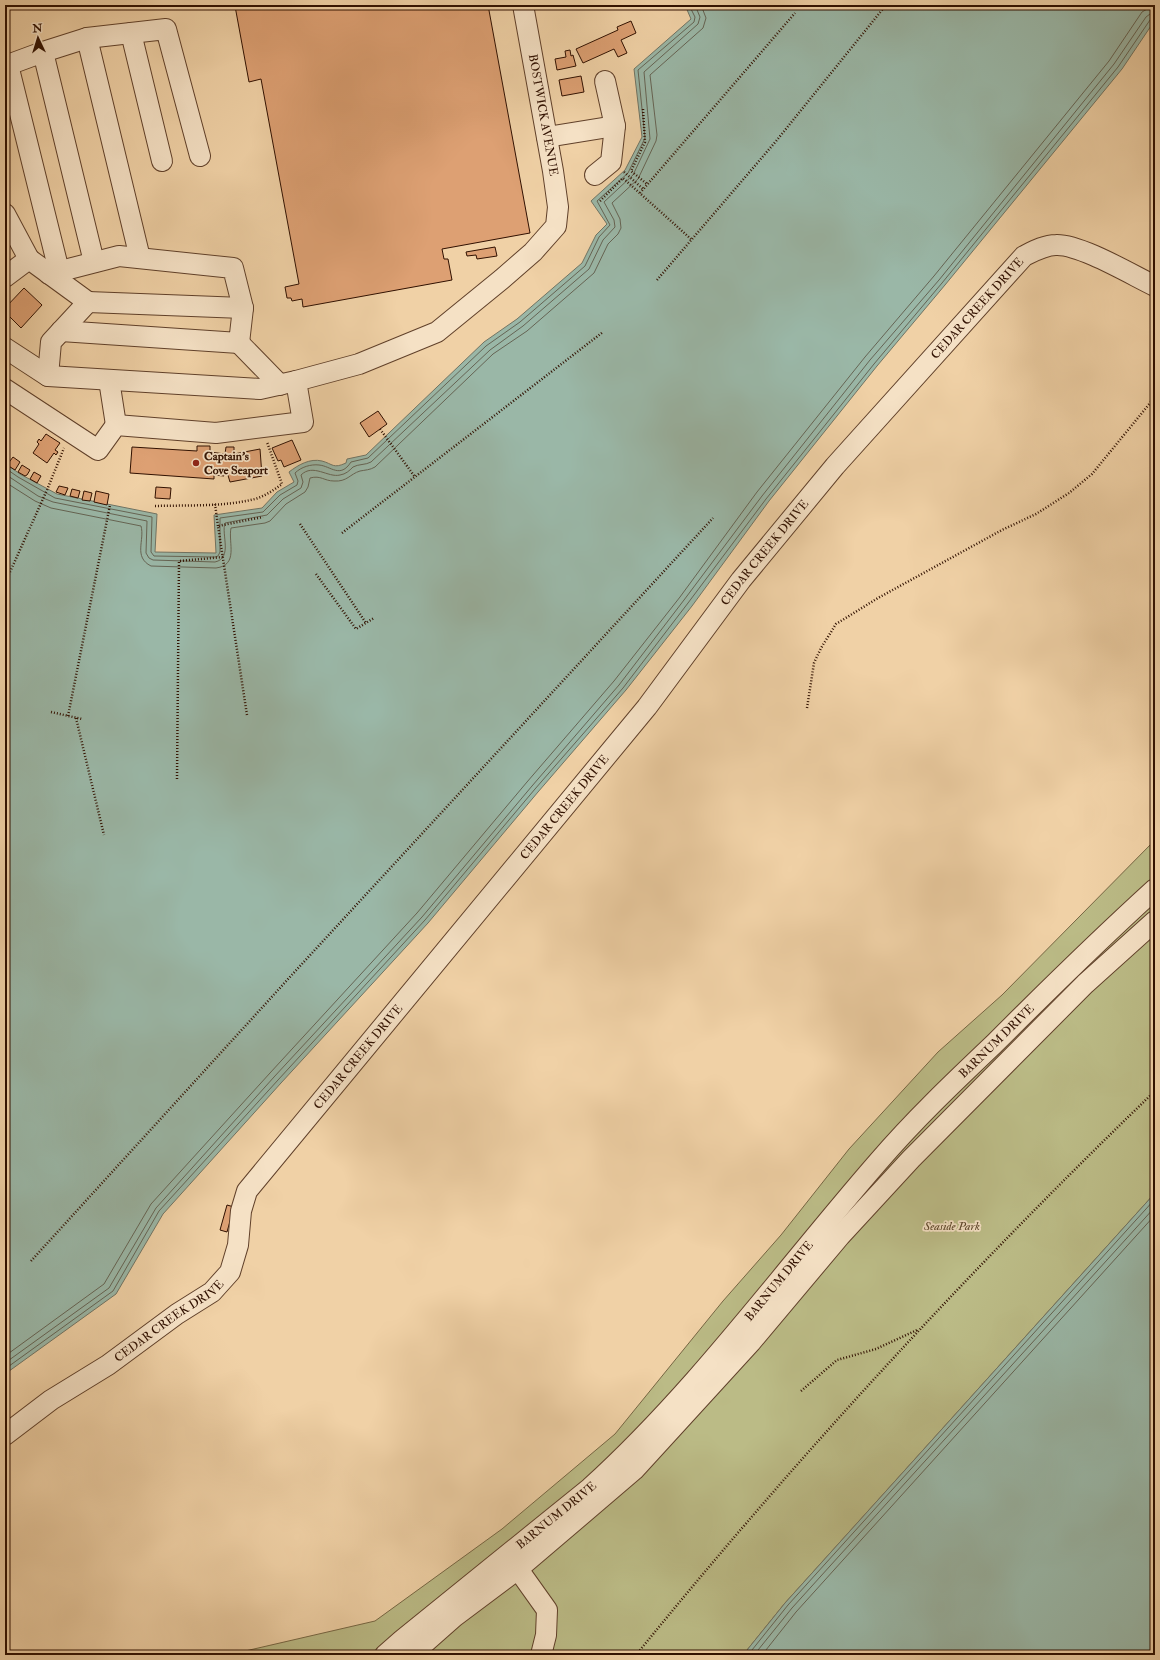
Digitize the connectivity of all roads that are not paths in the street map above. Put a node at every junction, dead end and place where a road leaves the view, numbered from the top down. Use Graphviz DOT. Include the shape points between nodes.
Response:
graph roads {
  1 [pos="523,5"];
  2 [pos="130,33"];
  3 [pos="87,38"];
  4 [pos="42,52"];
  5 [pos="6,65"];
  6 [pos="605,81"];
  7 [pos="615,126"];
  8 [pos="547,137"];
  9 [pos="200,156"];
  10 [pos="162,161"];
  11 [pos="594,175"];
  12 [pos="5,214"];
  13 [pos="140,258"];
  14 [pos="28,259"];
  15 [pos="94,262"];
  16 [pos="54,273"];
  17 [pos="5,277"];
  18 [pos="1155,286"];
  19 [pos="88,302"];
  20 [pos="243,308"];
  21 [pos="61,331"];
  22 [pos="239,343"];
  23 [pos="5,348"];
  24 [pos="48,376"];
  25 [pos="110,380"];
  26 [pos="288,383"];
  27 [pos="5,389"];
  28 [pos="116,426"];
  29 [pos="1155,889"];
  30 [pos="1155,921"];
  31 [pos="5,1435"];
  32 [pos="513,1562"];
  33 [pos="385,1655"];
  34 [pos="411,1655"];
  35 [pos="541,1655"];
  1 -- 8 [label="street, BOSTWICK AVENUE"];
  2 -- 3 [label="street"];
  2 -- 9 [label="street" via="166,29"];
  2 -- 10 [label="street"];
  3 -- 4 [label="street"];
  3 -- 13 [label="street"];
  4 -- 5 [label="street"];
  4 -- 15 [label="street"];
  5 -- 16 [label="street"];
  6 -- 7 [label="street"];
  7 -- 8 [label="street"];
  7 -- 11 [label="street" via="612,162"];
  8 -- 26 [label="street, BOSTWICK AVENUE" via="558,207 556,226 533,252 437,332 359,364"];
  12 -- 14 [label="street"];
  13 -- 15 [label="street" via="119,256"];
  13 -- 20 [label="street" via="233,268"];
  14 -- 16 [label="street"];
  14 -- 17 [label="street"];
  15 -- 16 [label="street"];
  16 -- 19 [label="street"];
  18 -- 31 [label="street, CEDAR CREEK DRIVE" via="1075,247 1056,245 1024,256 835,466 741,580 647,707 247,1191 241,1211 238,1246 230,1272 212,1292 177,1314 108,1365 51,1400"];
  19 -- 20 [label="street"];
  19 -- 21 [label="street"];
  20 -- 22 [label="street"];
  21 -- 22 [label="street"];
  21 -- 24 [label="street" via="51,342"];
  22 -- 26 [label="street"];
  23 -- 24 [label="street"];
  24 -- 25 [label="street"];
  25 -- 26 [label="street" via="260,389"];
  25 -- 28 [label="street"];
  26 -- 28 [label="street" via="303,422 216,433"];
  27 -- 28 [label="street" via="98,450"];
  29 -- 32 [label="street, BARNUM DRIVE" via="1092,947 910,1127 878,1161 676,1402 619,1462"];
  30 -- 32 [label="street, BARNUM DRIVE" via="1085,984 911,1159 840,1236 751,1342 634,1470"];
  32 -- 33 [label="street, BARNUM DRIVE" via="402,1640"];
  32 -- 34 [label="street, BARNUM DRIVE"];
  32 -- 35 [label="street" via="547,1610 546,1635"];
}
